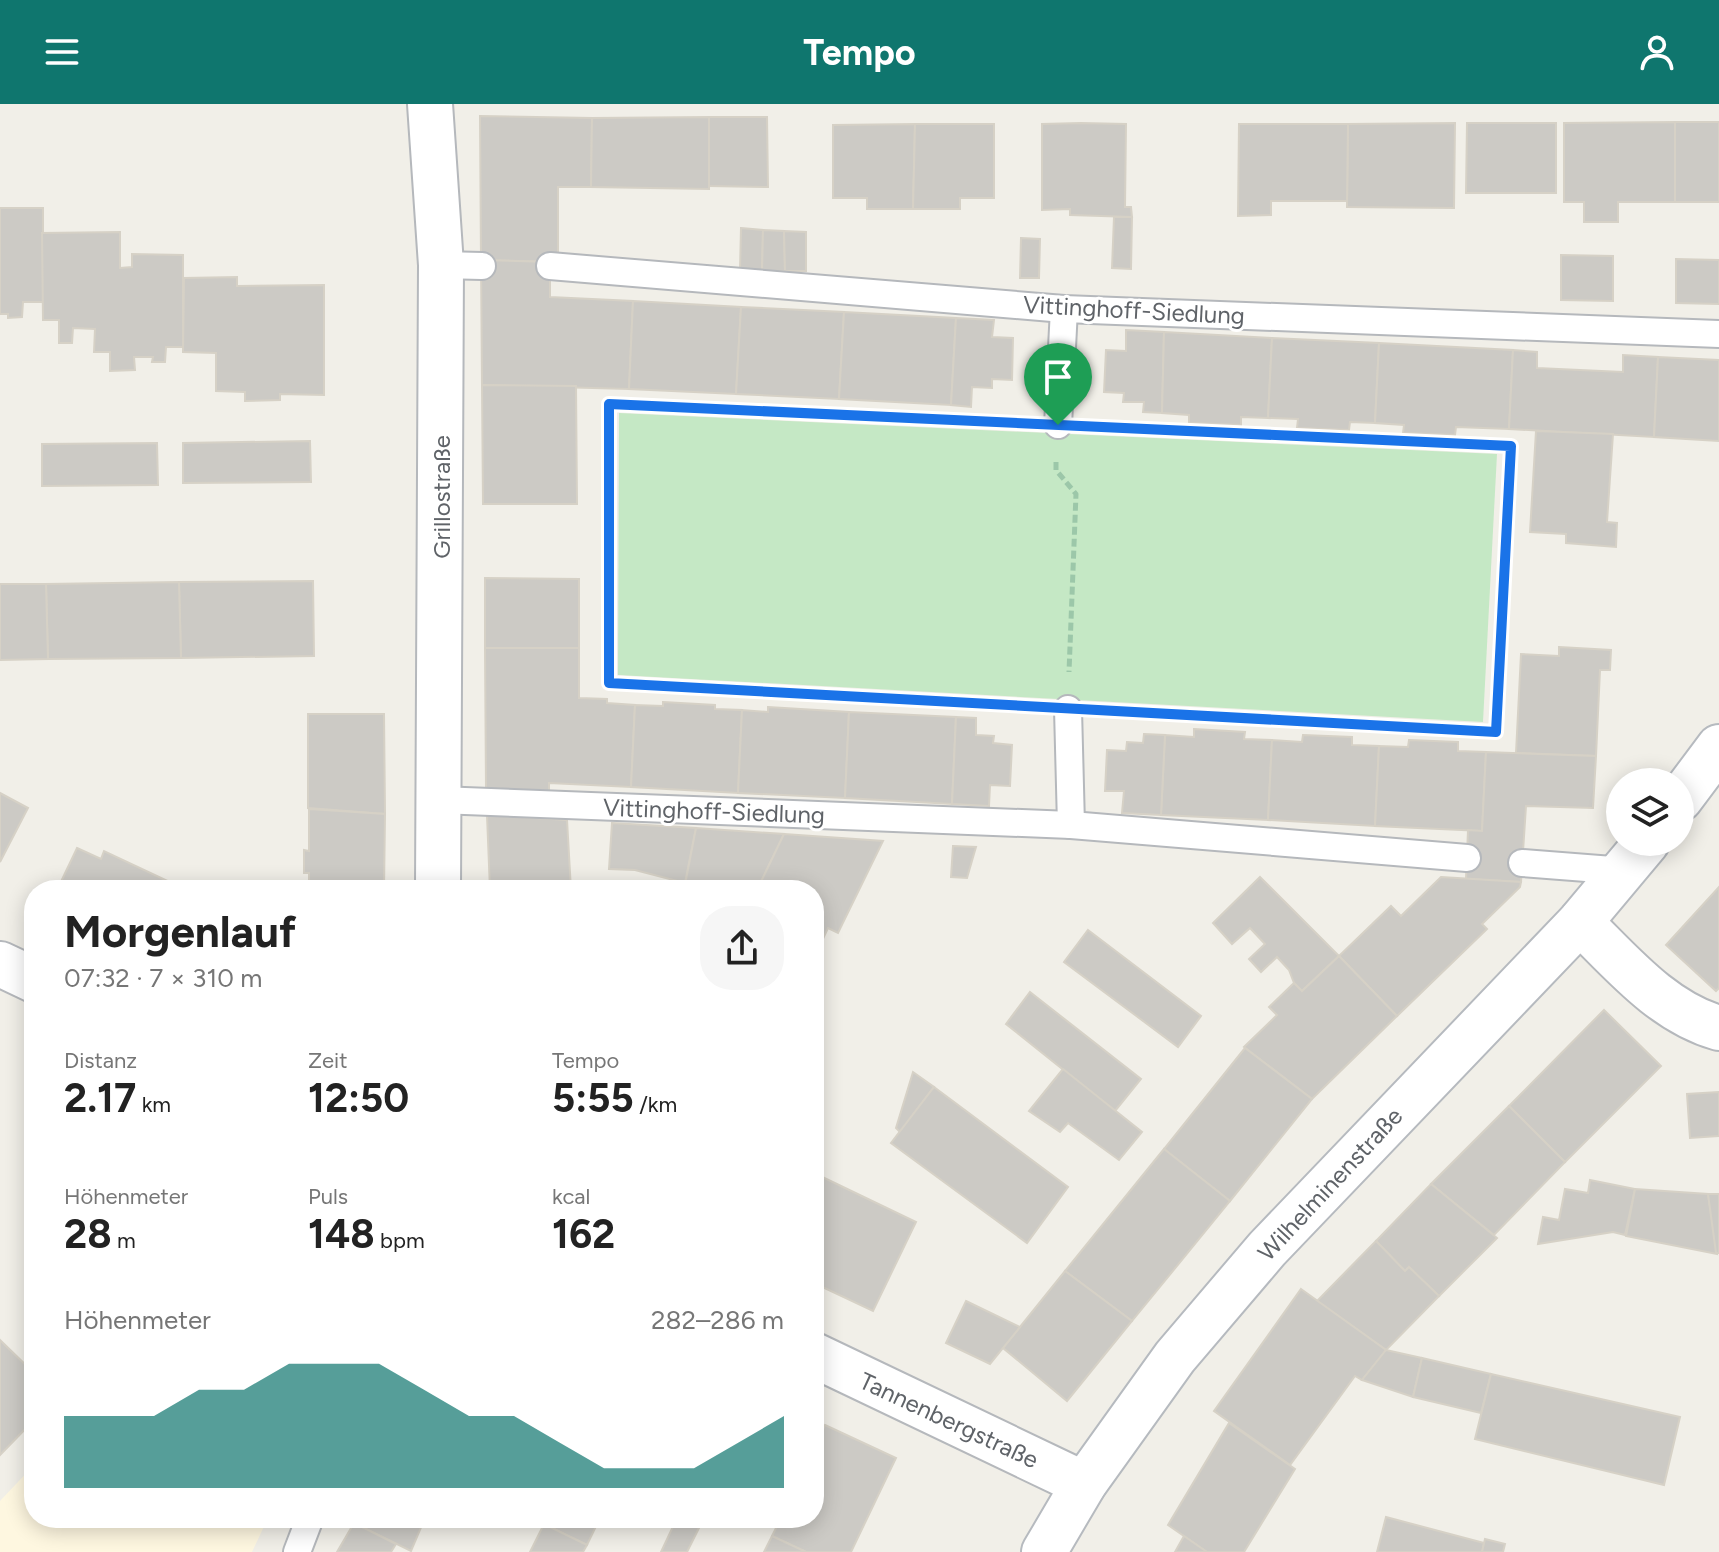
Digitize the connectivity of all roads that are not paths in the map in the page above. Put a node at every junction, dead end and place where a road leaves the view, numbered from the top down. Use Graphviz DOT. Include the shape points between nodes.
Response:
graph roads {
  1 [pos="430,104"];
  2 [pos="550,266"];
  3 [pos="1064,309"];
  4 [pos="1719,334"];
  5 [pos="1057,432"];
  6 [pos="1068,702"];
  7 [pos="1719,747"];
  8 [pos="1694,780"];
  9 [pos="439,800"];
  10 [pos="1071,825"];
  11 [pos="1636,856"];
  12 [pos="1467,858"];
  13 [pos="1522,863"];
  14 [pos="438,880"];
  15 [pos="1580,922"];
  16 [pos="0,964"];
  17 [pos="24,975"];
  18 [pos="1719,1028"];
  19 [pos="824,1360"];
  20 [pos="1084,1484"];
  21 [pos="306,1528"];
  22 [pos="297,1552"];
  23 [pos="1044,1552"];
  1 -- 9 [label="street, Grillostraße" via="462,266"];
  2 -- 3 [label="lane, Vittinghoff-Siedlung"];
  3 -- 4 [label="lane, Vittinghoff-Siedlung"];
  3 -- 5 [label="lane"];
  6 -- 10 [label="lane"];
  7 -- 8 [label="street"];
  9 -- 10 [label="lane, Vittinghoff-Siedlung"];
  9 -- 14 [label="street, Grillostraße"];
  10 -- 12 [label="lane, Vittinghoff-Siedlung"];
  11 -- 13 [label="lane"];
  11 -- 15 [label="street, Wilhelminenstraße"];
  15 -- 18 [label="street" via="1671,1006"];
  15 -- 20 [label="street, Wilhelminenstraße" via="1267,1249 1175,1357"];
  16 -- 17 [label="street"];
  19 -- 20 [label="street, Tannenbergstraße"];
  20 -- 23 [label="street, Wilhelminenstraße"];
  21 -- 22 [label="lane"];
}
